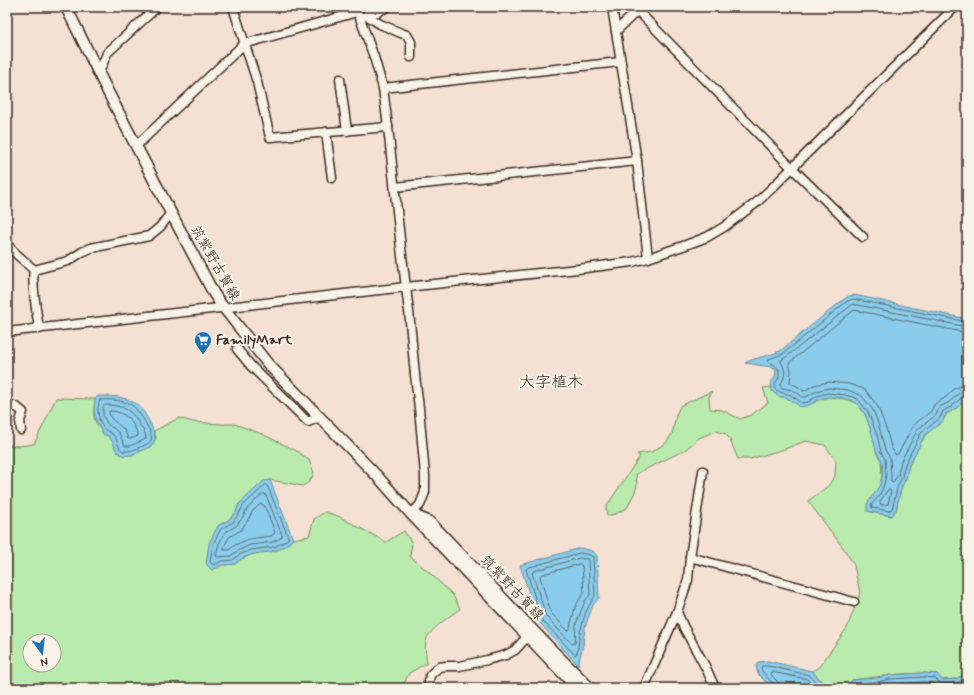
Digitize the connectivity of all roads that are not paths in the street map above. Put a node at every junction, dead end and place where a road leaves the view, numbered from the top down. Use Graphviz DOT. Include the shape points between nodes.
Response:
graph roads {
  1 [pos="66,7"];
  2 [pos="157,7"];
  3 [pos="233,7"];
  4 [pos="387,7"];
  5 [pos="612,7"];
  6 [pos="955,7"];
  7 [pos="639,9"];
  8 [pos="360,13"];
  9 [pos="616,31"];
  10 [pos="244,44"];
  11 [pos="411,58"];
  12 [pos="620,62"];
  13 [pos="99,73"];
  14 [pos="340,79"];
  15 [pos="383,88"];
  16 [pos="388,127"];
  17 [pos="347,131"];
  18 [pos="326,132"];
  19 [pos="136,146"];
  20 [pos="637,161"];
  21 [pos="792,168"];
  22 [pos="332,178"];
  23 [pos="395,187"];
  24 [pos="171,213"];
  25 [pos="863,236"];
  26 [pos="7,243"];
  27 [pos="648,258"];
  28 [pos="34,270"];
  29 [pos="406,287"];
  30 [pos="223,307"];
  31 [pos="39,329"];
  32 [pos="7,332"];
  33 [pos="237,349"];
  34 [pos="7,403"];
  35 [pos="320,417"];
  36 [pos="21,430"];
  37 [pos="703,471"];
  38 [pos="411,514"];
  39 [pos="690,557"];
  40 [pos="854,602"];
  41 [pos="677,612"];
  42 [pos="527,637"];
  43 [pos="428,688"];
  44 [pos="577,688"];
  45 [pos="590,688"];
  46 [pos="644,688"];
  47 [pos="715,688"];
  1 -- 13 [label="main road, 筑紫野古賀線"];
  2 -- 13 [label="street" via="107,53"];
  3 -- 10 [label="street"];
  4 -- 8 [label="street" via="378,12"];
  5 -- 9 [label="street"];
  6 -- 21 [label="street"];
  7 -- 9 [label="street"];
  7 -- 21 [label="street"];
  8 -- 10 [label="street"];
  8 -- 11 [label="street" via="407,35 411,42"];
  8 -- 15 [label="street"];
  9 -- 12 [label="street"];
  10 -- 18 [label="street" via="257,82 270,137"];
  10 -- 19 [label="street"];
  12 -- 15 [label="street"];
  12 -- 20 [label="street"];
  13 -- 19 [label="main road, 筑紫野古賀線"];
  14 -- 17 [label="street"];
  15 -- 16 [label="street"];
  16 -- 17 [label="street"];
  16 -- 23 [label="street"];
  17 -- 18 [label="street"];
  18 -- 22 [label="street"];
  19 -- 24 [label="main road, 筑紫野古賀線"];
  20 -- 23 [label="street"];
  20 -- 27 [label="street"];
  21 -- 25 [label="street"];
  21 -- 27 [label="street" via="756,203 724,227 706,237"];
  23 -- 29 [label="street"];
  24 -- 28 [label="street" via="149,236 92,248 68,262"];
  24 -- 30 [label="main road, 筑紫野古賀線"];
  26 -- 28 [label="street"];
  27 -- 29 [label="street" via="578,269"];
  28 -- 31 [label="street"];
  29 -- 30 [label="street"];
  29 -- 38 [label="street" via="425,475 425,492 420,505"];
  30 -- 31 [label="street"];
  30 -- 35 [label="main road, 筑紫野古賀線" via="268,364"];
  31 -- 32 [label="street"];
  33 -- 35 [label="street" via="308,422"];
  34 -- 36 [label="street" via="23,412"];
  35 -- 38 [label="main road, 筑紫野古賀線"];
  37 -- 39 [label="street"];
  38 -- 42 [label="main road, 筑紫野古賀線"];
  38 -- 45 [label="main road, 筑紫野古賀線" via="430,522"];
  39 -- 40 [label="street"];
  39 -- 41 [label="street" via="688,580"];
  41 -- 46 [label="street"];
  41 -- 47 [label="street"];
  42 -- 43 [label="street" via="515,650 506,655 460,666 439,668 430,674"];
  42 -- 44 [label="main road, 筑紫野古賀線"];
}
